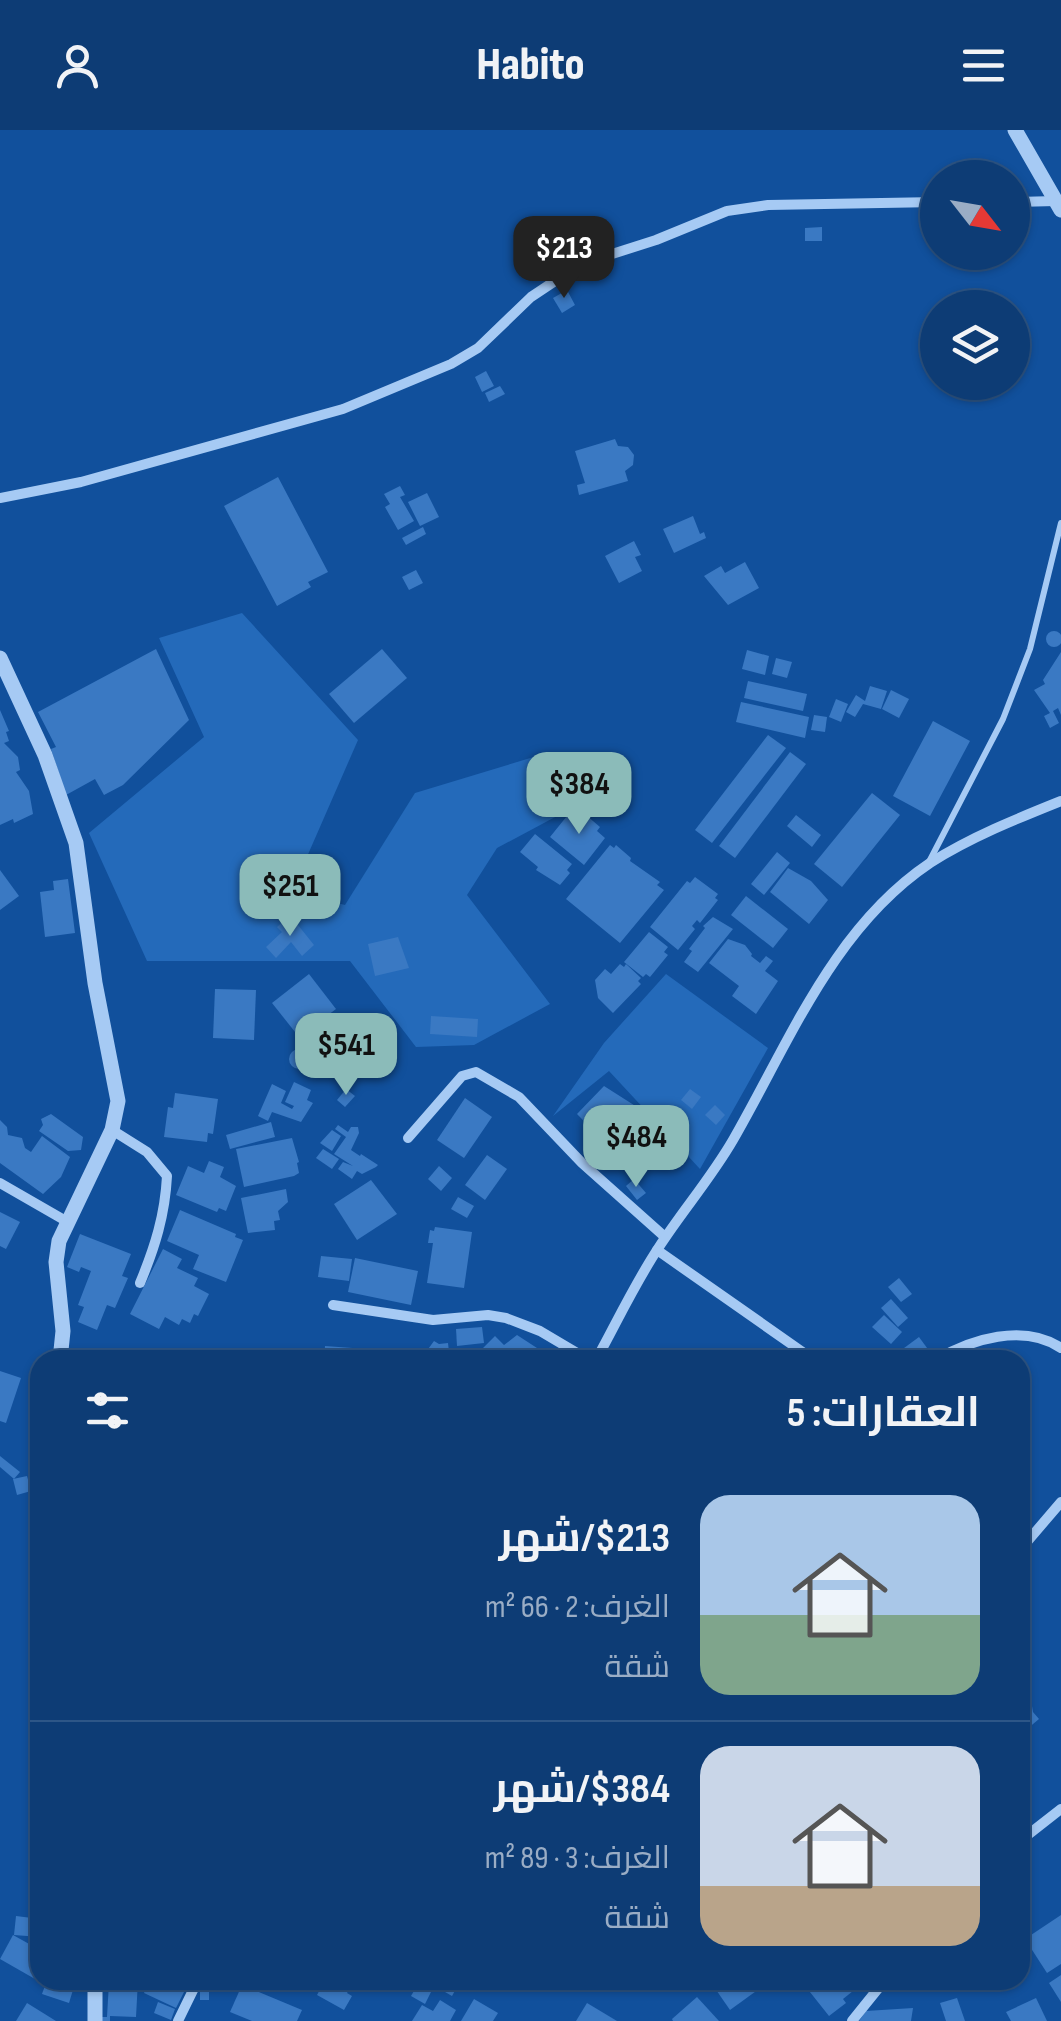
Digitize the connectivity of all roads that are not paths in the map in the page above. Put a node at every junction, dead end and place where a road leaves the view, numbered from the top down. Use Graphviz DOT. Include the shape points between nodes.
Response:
graph roads {
  1 [pos="1016,130"];
  2 [pos="920,202"];
  3 [pos="1030,204"];
  4 [pos="1058,206"];
  5 [pos="0,498"];
  6 [pos="1061,523"];
  7 [pos="0,658"];
  8 [pos="1061,801"];
  9 [pos="928,865"];
  10 [pos="112,1130"];
  11 [pos="408,1138"];
  12 [pos="0,1182"];
  13 [pos="66,1221"];
  14 [pos="666,1237"];
  15 [pos="657,1250"];
  16 [pos="140,1283"];
  17 [pos="334,1304"];
  18 [pos="1061,1348"];
  19 [pos="61,1350"];
  20 [pos="574,1350"];
  21 [pos="598,1350"];
  22 [pos="800,1350"];
  23 [pos="956,1350"];
  24 [pos="1061,1502"];
  25 [pos="1030,1538"];
  26 [pos="1061,1809"];
  27 [pos="1030,1833"];
  28 [pos="95,1990"];
  29 [pos="193,1990"];
  30 [pos="877,1990"];
  31 [pos="95,2021"];
  32 [pos="178,2021"];
  33 [pos="852,2021"];
  1 -- 4 [label="street"];
  2 -- 5 [label="street" via="727,211 558,280 478,348 343,409"];
  3 -- 4 [label="street"];
  6 -- 9 [label="lane" via="1030,649 1003,719"];
  7 -- 10 [label="street" via="76,843 116,1082"];
  8 -- 9 [label="street"];
  9 -- 14 [label="street" via="874,914 826,974 733,1140"];
  10 -- 13 [label="street"];
  10 -- 16 [label="street" via="147,1152 167,1176 161,1225"];
  11 -- 14 [label="street" via="462,1076 476,1072 519,1096"];
  12 -- 13 [label="street"];
  13 -- 19 [label="street" via="56,1262"];
  14 -- 15 [label="street"];
  15 -- 21 [label="street"];
  15 -- 22 [label="street"];
  17 -- 20 [label="street" via="433,1320 506,1318"];
  18 -- 23 [label="street" via="1050,1340 998,1336"];
  24 -- 25 [label="street"];
  26 -- 27 [label="street"];
  28 -- 31 [label="street"];
  29 -- 32 [label="street"];
  30 -- 33 [label="street"];
}
